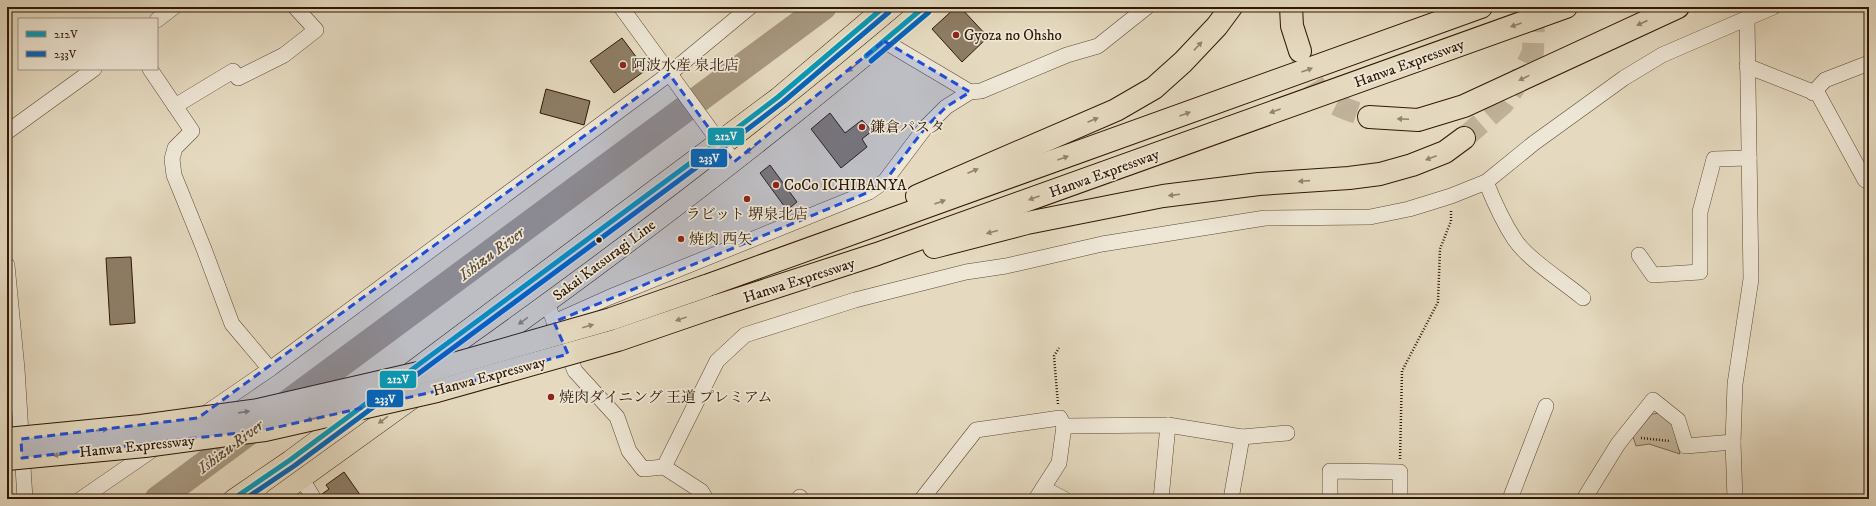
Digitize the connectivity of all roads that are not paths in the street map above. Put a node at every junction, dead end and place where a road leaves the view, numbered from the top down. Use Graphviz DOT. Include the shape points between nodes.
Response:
graph roads {
  1 [pos="174,7"];
  2 [pos="295,7"];
  3 [pos="620,7"];
  4 [pos="750,7"];
  5 [pos="884,7"];
  6 [pos="924,7"];
  7 [pos="1147,7"];
  8 [pos="1231,7"];
  9 [pos="1291,7"];
  10 [pos="1481,7"];
  11 [pos="1566,7"];
  12 [pos="1678,7"];
  13 [pos="1759,11"];
  14 [pos="158,19"];
  15 [pos="884,41"];
  16 [pos="1300,51"];
  17 [pos="1869,64"];
  18 [pos="1748,66"];
  19 [pos="93,70"];
  20 [pos="151,70"];
  21 [pos="671,77"];
  22 [pos="970,92"];
  23 [pos="1813,93"];
  24 [pos="175,106"];
  25 [pos="1369,117"];
  26 [pos="13,128"];
  27 [pos="715,134"];
  28 [pos="1464,138"];
  29 [pos="7,141"];
  30 [pos="1749,158"];
  31 [pos="734,162"];
  32 [pos="1869,178"];
  33 [pos="1486,182"];
  34 [pos="877,254"];
  35 [pos="1639,255"];
  36 [pos="7,265"];
  37 [pos="706,286"];
  38 [pos="1583,298"];
  39 [pos="546,304"];
  40 [pos="554,322"];
  41 [pos="270,369"];
  42 [pos="12,370"];
  43 [pos="1546,406"];
  44 [pos="1062,422"];
  45 [pos="1168,425"];
  46 [pos="1287,433"];
  47 [pos="1242,437"];
  48 [pos="7,439"];
  49 [pos="1733,442"];
  50 [pos="7,459"];
  51 [pos="664,467"];
  52 [pos="302,479"];
  53 [pos="1039,494"];
  54 [pos="25,499"];
  55 [pos="81,499"];
  56 [pos="233,499"];
  57 [pos="274,499"];
  58 [pos="314,499"];
  59 [pos="706,499"];
  60 [pos="922,499"];
  61 [pos="1064,499"];
  62 [pos="1161,499"];
  63 [pos="1231,499"];
  64 [pos="1330,499"];
  65 [pos="1400,499"];
  66 [pos="1510,499"];
  67 [pos="1584,499"];
  68 [pos="1734,499"];
  1 -- 14 [label="street"];
  2 -- 24 [label="street" via="316,30 284,55 238,78 233,71"];
  3 -- 21 [label="street"];
  4 -- 21 [label="street"];
  5 -- 27 [label="main road, Sakai Katsuragi Line" via="778,97"];
  6 -- 15 [label="main road, Sakai Katsuragi Line"];
  7 -- 22 [label="street" via="1098,46 1067,55 981,91"];
  37 -- 8 [label="highway, one-way" via="1116,110 1154,88 1183,62"];
  9 -- 16 [label="highway" via="1292,26"];
  37 -- 10 [label="highway, Hanwa Expressway, one-way"];
  11 -- 34 [label="highway, Hanwa Expressway, one-way"];
  12 -- 25 [label="highway, one-way" via="1464,106 1418,120"];
  13 -- 18 [label="street"];
  13 -- 33 [label="street" via="1662,55 1624,78 1534,143"];
  15 -- 22 [label="street"];
  15 -- 31 [label="main road, Sakai Katsuragi Line, one-way"];
  17 -- 23 [label="street" via="1825,80"];
  18 -- 23 [label="street"];
  18 -- 30 [label="street"];
  19 -- 26 [label="street"];
  20 -- 24 [label="street"];
  21 -- 27 [label="street"];
  21 -- 41 [label="street"];
  22 -- 40 [label="street" via="946,107 925,128 885,181 869,192"];
  23 -- 32 [label="street" via="1818,94 1865,180"];
  24 -- 41 [label="street" via="192,131 175,148 172,159 174,175 232,324"];
  26 -- 29 [label="street"];
  27 -- 31 [label="street"];
  27 -- 56 [label="main road, Sakai Katsuragi Line" via="309,446"];
  28 -- 34 [label="highway, one-way" via="1445,152 1380,174 1259,184 1163,196 1027,223 928,249"];
  30 -- 35 [label="street" via="1714,159 1700,212 1700,272 1653,275"];
  30 -- 49 [label="street" via="1751,279 1735,384"];
  31 -- 39 [label="main road, Sakai Katsuragi Line"];
  33 -- 38 [label="street" via="1516,241"];
  33 -- 51 [label="street" via="1451,196 1370,217 1265,218 1102,244 1006,266 966,272 862,298 745,335 717,361"];
  34 -- 50 [label="highway, Hanwa Expressway, one-way, bridge" via="618,340 437,391 265,430 145,446"];
  36 -- 42 [label="street"];
  48 -- 37 [label="highway, Hanwa Expressway, one-way, bridge" via="141,426 258,410 444,367 611,319"];
  39 -- 40 [label="street"];
  39 -- 52 [label="main road, Sakai Katsuragi Line, one-way"];
  40 -- 51 [label="street" via="576,371 617,417 629,451 643,469"];
  41 -- 55 [label="street"];
  42 -- 54 [label="street"];
  43 -- 66 [label="street"];
  44 -- 45 [label="street"];
  44 -- 53 [label="street" via="1059,463"];
  44 -- 60 [label="street" via="976,430"];
  45 -- 47 [label="street"];
  45 -- 62 [label="street"];
  46 -- 47 [label="street"];
  47 -- 63 [label="street"];
  49 -- 67 [label="street" via="1686,446 1678,420 1653,400 1614,450"];
  49 -- 68 [label="street"];
  51 -- 59 [label="street" via="701,491"];
  52 -- 57 [label="main road, Sakai Katsuragi Line"];
  52 -- 58 [label="street"];
  53 -- 61 [label="street"];
  64 -- 65 [label="street" via="1330,471 1400,472"];
}
